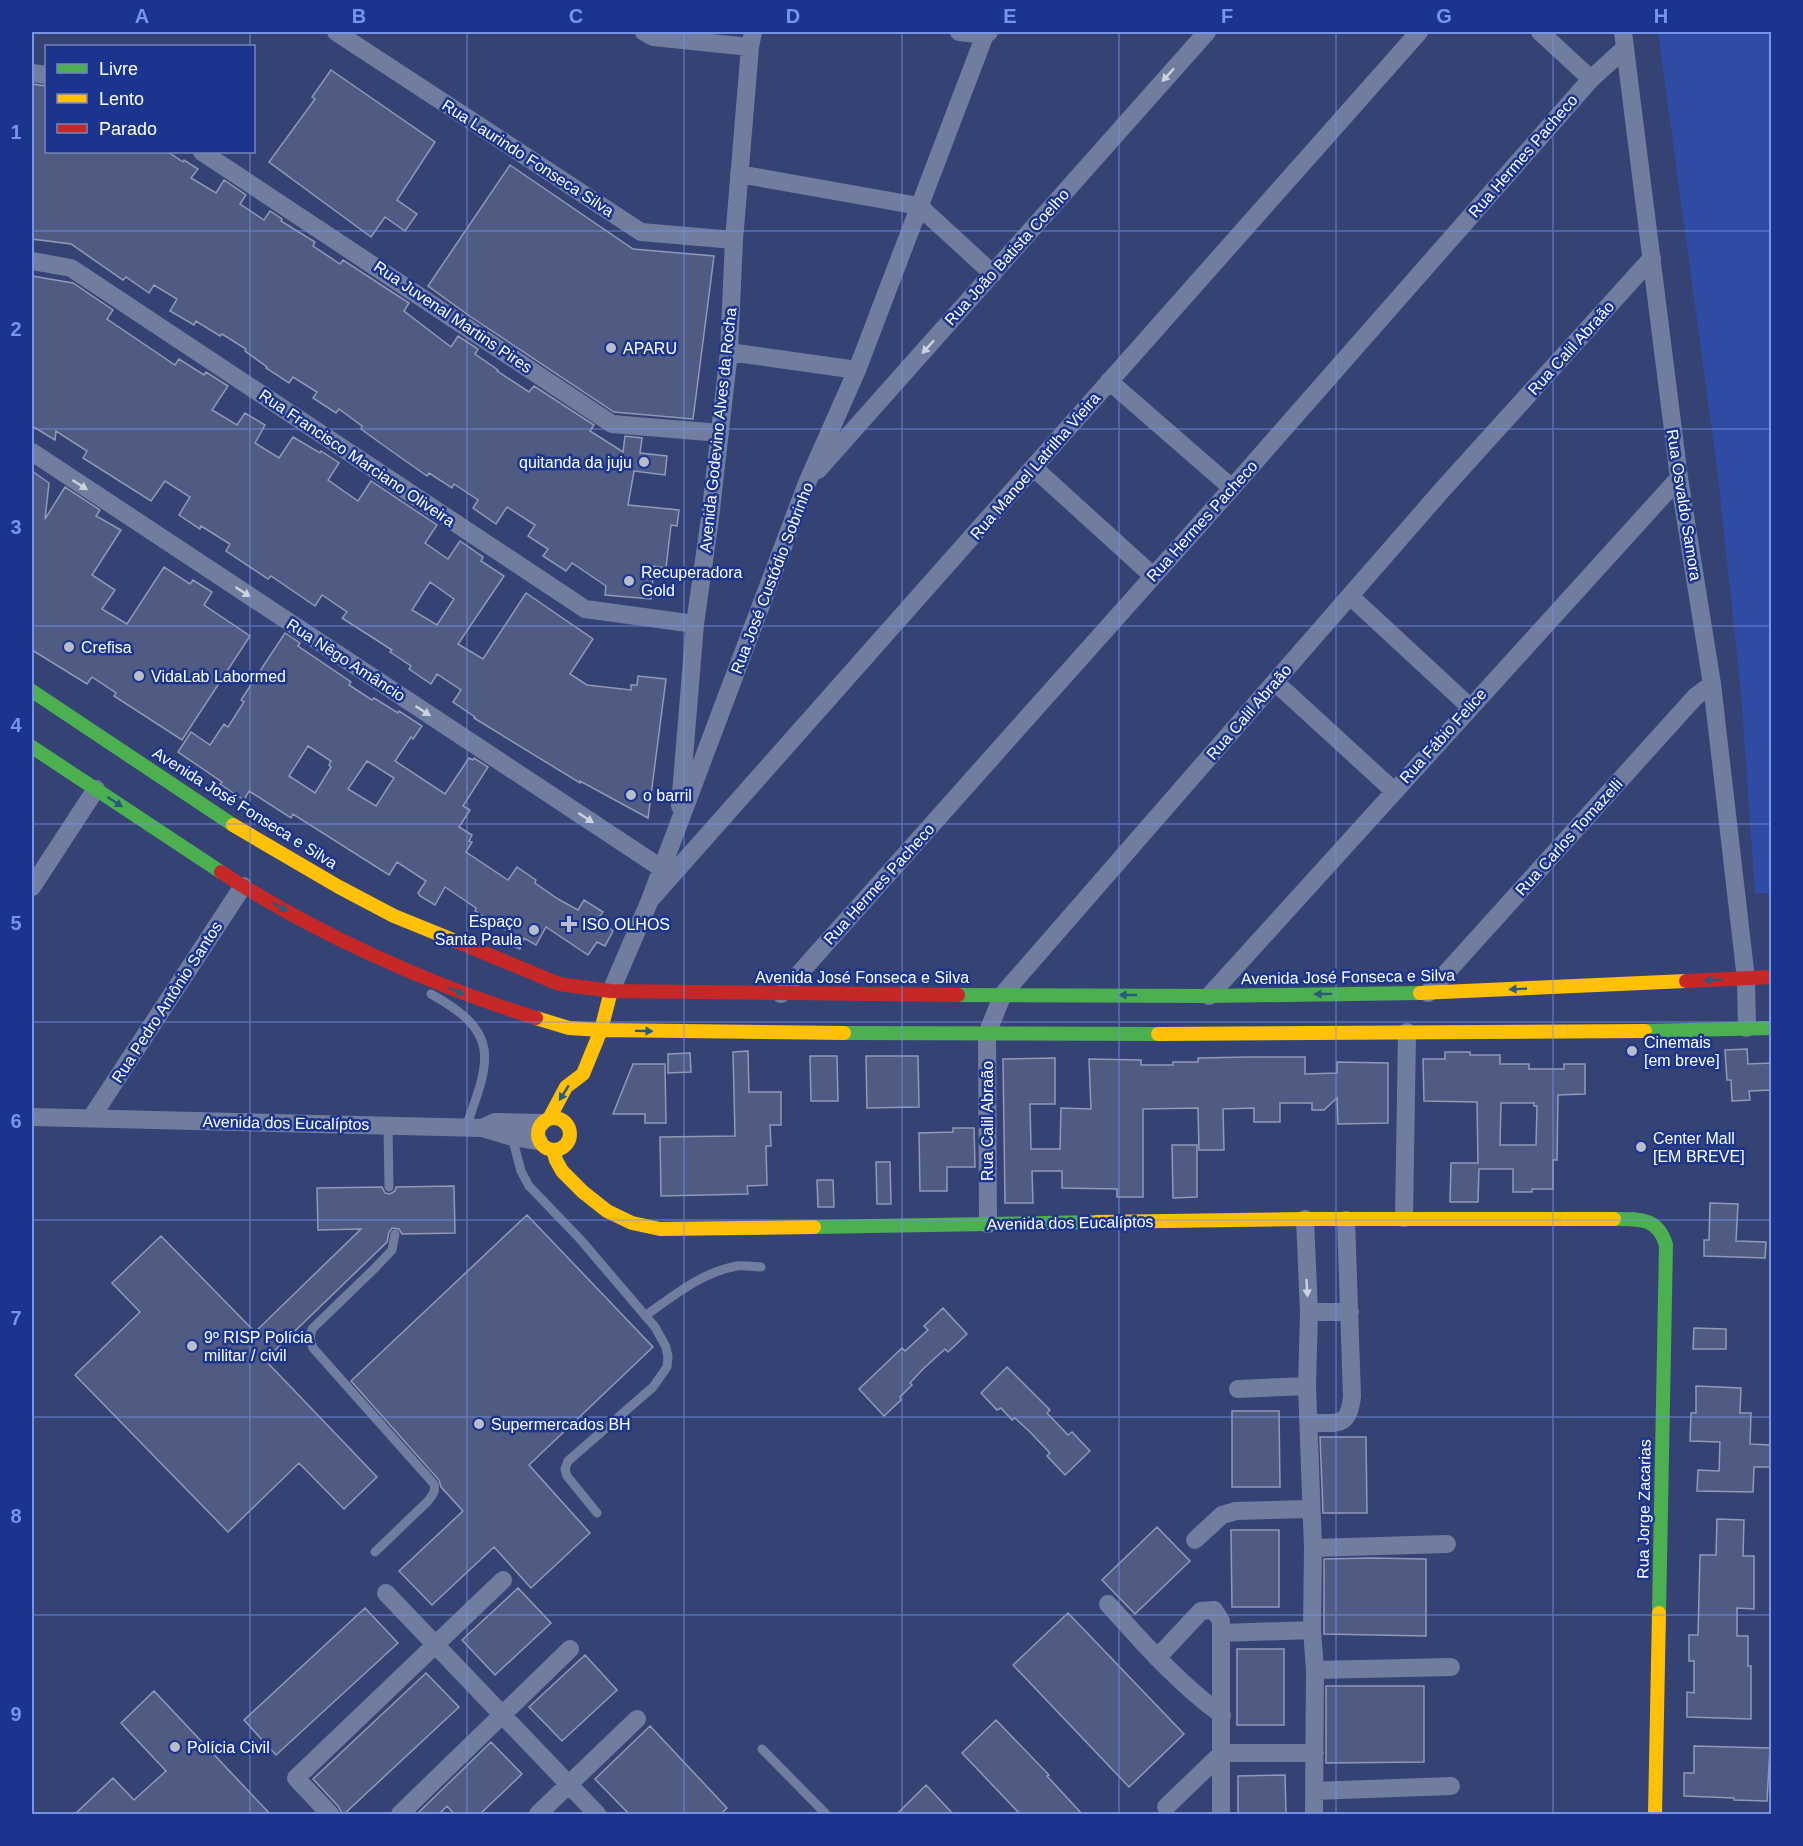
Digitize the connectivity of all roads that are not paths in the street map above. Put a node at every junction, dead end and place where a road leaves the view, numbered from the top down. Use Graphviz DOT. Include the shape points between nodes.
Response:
graph roads {
  1 [pos="336,32"];
  2 [pos="644,32"];
  3 [pos="959,32"];
  4 [pos="1207,32"];
  5 [pos="1419,32"];
  6 [pos="1540,32"];
  7 [pos="987,33"];
  8 [pos="752,39"];
  9 [pos="1624,40"];
  10 [pos="1591,79"];
  11 [pos="204,153"];
  12 [pos="740,174"];
  13 [pos="919,207"];
  14 [pos="734,240"];
  15 [pos="1652,258"];
  16 [pos="32,261"];
  17 [pos="993,274"];
  18 [pos="729,352"];
  19 [pos="857,370"];
  20 [pos="1109,381"];
  21 [pos="720,433"];
  22 [pos="32,452"];
  23 [pos="1034,468"];
  24 [pos="1679,478"];
  25 [pos="807,483"];
  26 [pos="1232,488"];
  27 [pos="1153,576"];
  28 [pos="1350,596"];
  29 [pos="694,624"];
  30 [pos="1275,682"];
  31 [pos="1712,684"];
  32 [pos="32,691"];
  33 [pos="1470,707"];
  34 [pos="32,747"];
  35 [pos="96,789"];
  36 [pos="1394,791"];
  37 [pos="678,828"];
  38 [pos="661,868"];
  39 [pos="243,886"];
  40 [pos="32,887"];
  41 [pos="650,900"];
  42 [pos="1772,977"];
  43 [pos="1746,979"];
  44 [pos="611,991"];
  45 [pos="1428,993"];
  46 [pos="431,994"];
  47 [pos="781,994"];
  48 [pos="1003,994"];
  49 [pos="1209,996"];
  50 [pos="1747,1028"];
  51 [pos="1772,1028"];
  52 [pos="601,1030"];
  53 [pos="1407,1032"];
  54 [pos="987,1034"];
  55 [pos="583,1074"];
  56 [pos="581,1094"];
  57 [pos="576,1111"];
  58 [pos="32,1117"];
  59 [pos="91,1118"];
  60 [pos="388,1126"];
  61 [pos="474,1128"];
  62 [pos="544,1133"];
  63 [pos="568,1136"];
  64 [pos="512,1137"];
  65 [pos="574,1156"];
  66 [pos="585,1174"];
  67 [pos="389,1187"];
  68 [pos="606,1211"];
  69 [pos="1404,1218"];
  70 [pos="1305,1219"];
  71 [pos="1638,1219"];
  72 [pos="1346,1220"];
  73 [pos="988,1224"];
  74 [pos="395,1234"];
  75 [pos="761,1267"];
  76 [pos="1309,1312"];
  77 [pos="1350,1312"];
  78 [pos="645,1316"];
  79 [pos="1307,1386"];
  80 [pos="1238,1389"];
  81 [pos="1309,1423"];
  82 [pos="1310,1509"];
  83 [pos="597,1513"];
  84 [pos="1195,1540"];
  85 [pos="1447,1544"];
  86 [pos="1313,1548"];
  87 [pos="375,1552"];
  88 [pos="503,1580"];
  89 [pos="386,1593"];
  90 [pos="1108,1604"];
  91 [pos="1312,1629"];
  92 [pos="1221,1633"];
  93 [pos="435,1645"];
  94 [pos="570,1649"];
  95 [pos="1157,1658"];
  96 [pos="1451,1667"];
  97 [pos="1315,1670"];
  98 [pos="502,1715"];
  99 [pos="1222,1715"];
  100 [pos="637,1719"];
  101 [pos="762,1749"];
  102 [pos="1314,1753"];
  103 [pos="1222,1754"];
  104 [pos="568,1785"];
  105 [pos="1451,1786"];
  106 [pos="1314,1791"];
  107 [pos="1166,1807"];
  108 [pos="330,1815"];
  109 [pos="400,1815"];
  110 [pos="538,1815"];
  111 [pos="597,1815"];
  112 [pos="826,1815"];
  113 [pos="1221,1815"];
  114 [pos="1314,1815"];
  115 [pos="1655,1815"];
  1 -- 14 [label="street, Rua Laurindo Fonseca Silva" via="640,232"];
  2 -- 8 [label="street" via="653,37"];
  3 -- 7 [label="street"];
  4 -- 17 [label="street, Rua João Batista Coelho, one-way"];
  5 -- 20 [label="street, Rua Manoel Latrilha Vieira"];
  6 -- 10 [label="street"];
  7 -- 13 [label="street, Rua José Custódio Sobrinho"];
  8 -- 12 [label="street, Avenida Godevino Alves da Rocha"];
  9 -- 10 [label="street, Rua Hermes Pacheco"];
  9 -- 15 [label="street, Rua Osvaldo Samora"];
  10 -- 26 [label="street, Rua Hermes Pacheco"];
  11 -- 21 [label="street, Rua Juvenal Martins Pires" via="612,423"];
  12 -- 13 [label="street"];
  12 -- 14 [label="street, Avenida Godevino Alves da Rocha"];
  13 -- 17 [label="street"];
  13 -- 19 [label="street, Rua José Custódio Sobrinho"];
  14 -- 18 [label="street, Avenida Godevino Alves da Rocha"];
  15 -- 24 [label="street, Rua Osvaldo Samora"];
  15 -- 28 [label="street, Rua Calil Abraão"];
  16 -- 29 [label="street, Rua Francisco Marciano Oliveira" via="71,268 585,609"];
  17 -- 25 [label="street, Rua João Batista Coelho, one-way"];
  18 -- 19 [label="street"];
  18 -- 21 [label="street, Avenida Godevino Alves da Rocha"];
  19 -- 25 [label="street, Rua José Custódio Sobrinho"];
  20 -- 23 [label="street, Rua Manoel Latrilha Vieira"];
  20 -- 26 [label="street"];
  21 -- 29 [label="street, Avenida Godevino Alves da Rocha"];
  22 -- 38 [label="street, Rua Nêgo Amâncio, one-way"];
  23 -- 27 [label="street"];
  23 -- 41 [label="street, Rua Manoel Latrilha Vieira"];
  24 -- 31 [label="street, Rua Osvaldo Samora"];
  24 -- 33 [label="street, Rua Fábio Felice"];
  25 -- 37 [label="street, Rua José Custódio Sobrinho"];
  26 -- 27 [label="street, Rua Hermes Pacheco"];
  27 -- 47 [label="street, Rua Hermes Pacheco"];
  28 -- 30 [label="street, Rua Calil Abraão"];
  28 -- 33 [label="street"];
  29 -- 37 [label="street, Avenida Godevino Alves da Rocha"];
  30 -- 36 [label="street"];
  30 -- 48 [label="street, Rua Calil Abraão"];
  31 -- 43 [label="street, Rua Osvaldo Samora"];
  31 -- 45 [label="street, Rua Carlos Tomazelli" via="1695,697"];
  32 -- 44 [label="main road, Avenida José Fonseca e Silva" via="278,853 394,916 559,984"];
  33 -- 36 [label="street, Rua Fábio Felice"];
  34 -- 35 [label="main road"];
  35 -- 39 [label="main road, one-way"];
  35 -- 40 [label="street"];
  36 -- 49 [label="street, Rua Fábio Felice"];
  37 -- 38 [label="street, Rua José Custódio Sobrinho"];
  38 -- 41 [label="street, Rua José Custódio Sobrinho"];
  39 -- 52 [label="main road, one-way" via="344,941 479,1000 569,1028"];
  39 -- 59 [label="street, Rua Pedro Antônio Santos"];
  41 -- 44 [label="street, Rua José Custódio Sobrinho"];
  42 -- 43 [label="main road, Avenida José Fonseca e Silva"];
  43 -- 45 [label="main road, Avenida José Fonseca e Silva, one-way"];
  43 -- 50 [label="street, Rua Osvaldo Samora"];
  44 -- 47 [label="main road, Avenida José Fonseca e Silva"];
  44 -- 52 [label="main road, Rua José Custódio Sobrinho"];
  45 -- 49 [label="main road, Avenida José Fonseca e Silva, one-way"];
  46 -- 61 [label="lane" via="466,1017 481,1034 485,1064"];
  47 -- 48 [label="main road, Avenida José Fonseca e Silva"];
  49 -- 48 [label="main road, Avenida José Fonseca e Silva, one-way"];
  48 -- 54 [label="street, Rua Calil Abraão"];
  50 -- 51 [label="main road"];
  50 -- 53 [label="main road"];
  52 -- 54 [label="main road, one-way"];
  52 -- 55 [label="main road, Rua José Custódio Sobrinho"];
  53 -- 54 [label="main road"];
  53 -- 69 [label="street"];
  54 -- 73 [label="street, Rua Calil Abraão"];
  55 -- 56 [label="main road"];
  55 -- 62 [label="main road, Rua José Custódio Sobrinho, one-way" via="566,1087"];
  57 -- 63 [label="main road"];
  58 -- 59 [label="street, Avenida dos Eucalíptos"];
  59 -- 60 [label="street, Avenida dos Eucalíptos"];
  60 -- 61 [label="street, Avenida dos Eucalíptos"];
  60 -- 67 [label="lane"];
  61 -- 62 [label="street" via="495,1122"];
  61 -- 64 [label="street, Avenida dos Eucalíptos"];
  62 -- 63 [label="main road" via="562,1148"];
  62 -- 63 [label="main road" via="561,1119 567,1124"];
  62 -- 64 [label="street, Avenida dos Eucalíptos"];
  62 -- 68 [label="main road, Avenida dos Eucalíptos" via="558,1166"];
  63 -- 65 [label="main road"];
  64 -- 78 [label="lane" via="529,1186"];
  66 -- 68 [label="main road"];
  68 -- 73 [label="main road, Avenida dos Eucalíptos" via="629,1223 660,1229"];
  69 -- 71 [label="main road, Avenida dos Eucalíptos"];
  69 -- 72 [label="main road, Avenida dos Eucalíptos"];
  70 -- 72 [label="main road, Avenida dos Eucalíptos"];
  70 -- 73 [label="main road, Avenida dos Eucalíptos"];
  70 -- 76 [label="street, one-way"];
  71 -- 115 [label="main road, Rua Jorge Zacarias" via="1652,1223 1663,1233 1666,1245"];
  72 -- 77 [label="street"];
  74 -- 87 [label="lane" via="392,1250 310,1334 313,1348 436,1489"];
  75 -- 78 [label="lane" via="738,1265 714,1273 686,1286"];
  76 -- 77 [label="street"];
  76 -- 79 [label="street"];
  77 -- 81 [label="street" via="1351,1411 1339,1422"];
  78 -- 83 [label="lane" via="666,1347 667,1367 653,1387 568,1461 565,1468 567,1476"];
  79 -- 80 [label="street"];
  79 -- 81 [label="street"];
  81 -- 82 [label="street"];
  82 -- 84 [label="street" via="1236,1511 1222,1515"];
  82 -- 86 [label="street"];
  85 -- 86 [label="street"];
  86 -- 91 [label="street"];
  88 -- 93 [label="street"];
  89 -- 93 [label="street"];
  90 -- 95 [label="street"];
  91 -- 92 [label="street"];
  91 -- 97 [label="street"];
  92 -- 95 [label="street" via="1219,1615 1214,1610 1201,1611"];
  92 -- 99 [label="street"];
  93 -- 98 [label="street"];
  93 -- 108 [label="street" via="296,1778"];
  94 -- 98 [label="street"];
  95 -- 99 [label="street"];
  96 -- 97 [label="street"];
  97 -- 102 [label="street"];
  98 -- 104 [label="street"];
  98 -- 109 [label="street"];
  99 -- 103 [label="street"];
  100 -- 104 [label="street"];
  101 -- 112 [label="lane"];
  102 -- 103 [label="street"];
  102 -- 106 [label="street"];
  103 -- 107 [label="street"];
  103 -- 113 [label="street"];
  104 -- 110 [label="street"];
  104 -- 111 [label="street"];
  105 -- 106 [label="street"];
  106 -- 114 [label="street"];
}
